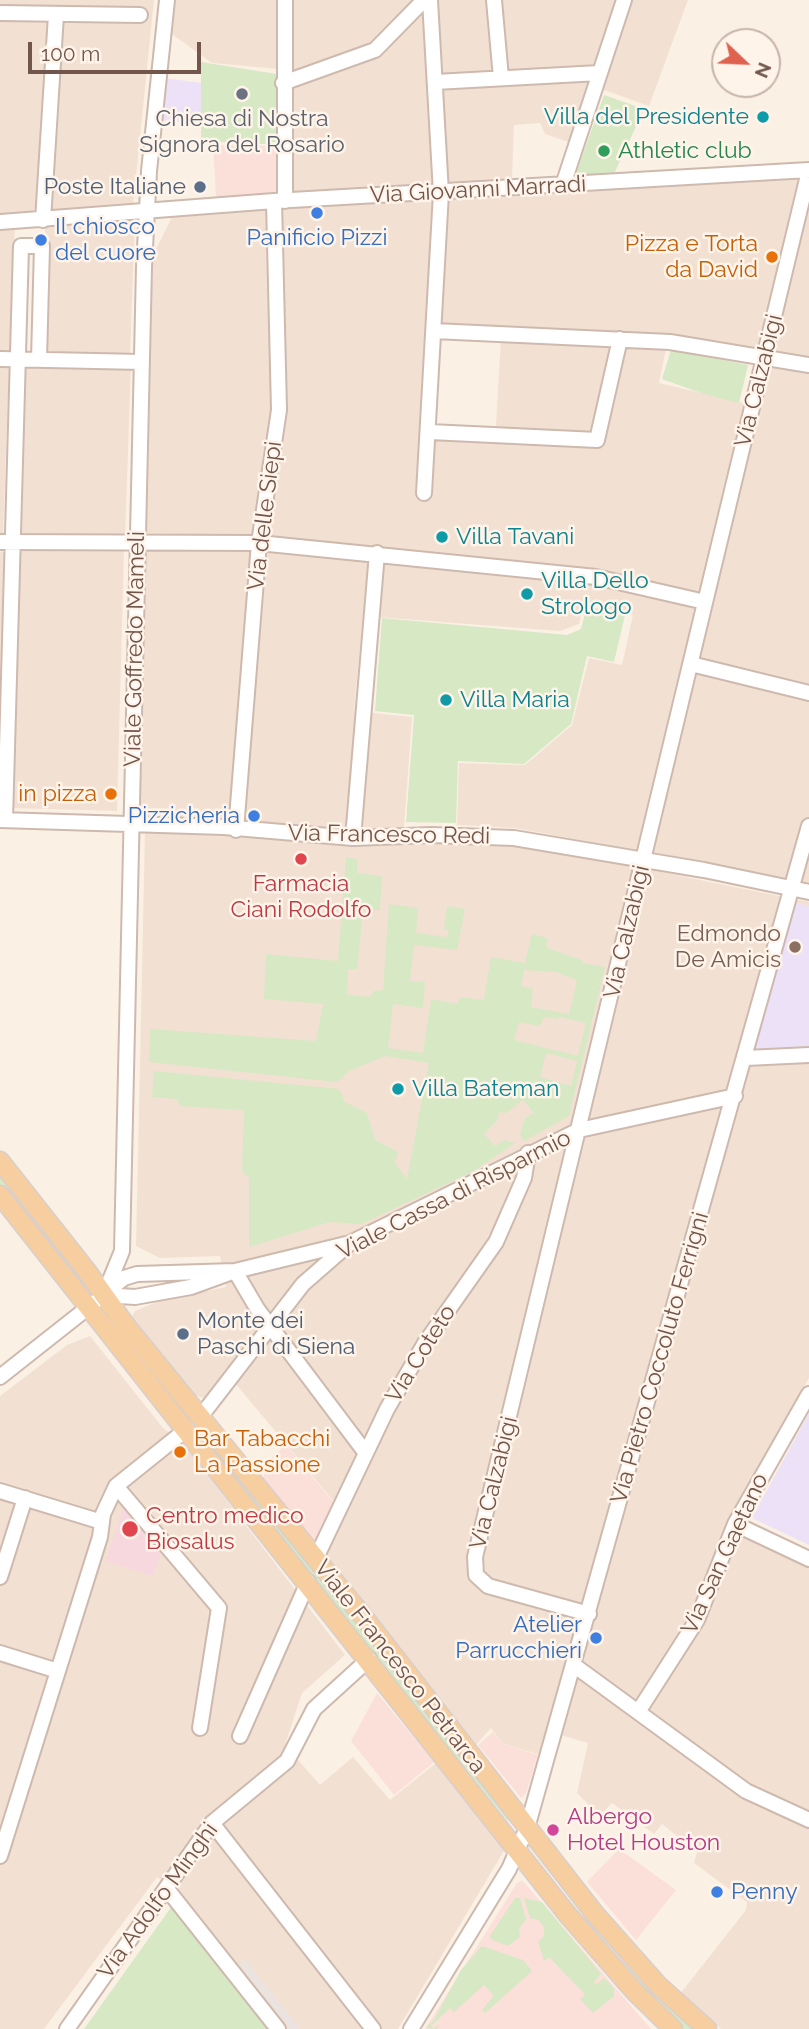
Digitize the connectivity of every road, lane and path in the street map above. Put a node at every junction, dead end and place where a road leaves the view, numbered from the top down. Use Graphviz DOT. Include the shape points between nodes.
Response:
graph roads {
  1 [pos="167,0"];
  2 [pos="285,0"];
  3 [pos="425,0"];
  4 [pos="430,0"];
  5 [pos="494,0"];
  6 [pos="624,0"];
  7 [pos="0,13"];
  8 [pos="56,15"];
  9 [pos="140,15"];
  10 [pos="599,74"];
  11 [pos="500,78"];
  12 [pos="435,82"];
  13 [pos="283,83"];
  14 [pos="809,170"];
  15 [pos="563,185"];
  16 [pos="441,193"];
  17 [pos="279,201"];
  18 [pos="148,210"];
  19 [pos="43,220"];
  20 [pos="0,222"];
  21 [pos="434,331"];
  22 [pos="620,339"];
  23 [pos="764,358"];
  24 [pos="0,359"];
  25 [pos="18,359"];
  26 [pos="39,360"];
  27 [pos="142,362"];
  28 [pos="809,365"];
  29 [pos="430,432"];
  30 [pos="424,493"];
  31 [pos="6,542"];
  32 [pos="258,542"];
  33 [pos="138,544"];
  34 [pos="377,553"];
  35 [pos="705,602"];
  36 [pos="691,664"];
  37 [pos="809,693"];
  38 [pos="3,820"];
  39 [pos="132,823"];
  40 [pos="809,826"];
  41 [pos="236,830"];
  42 [pos="353,838"];
  43 [pos="644,860"];
  44 [pos="792,888"];
  45 [pos="809,892"];
  46 [pos="809,1055"];
  47 [pos="746,1058"];
  48 [pos="735,1096"];
  49 [pos="579,1130"];
  50 [pos="528,1153"];
  51 [pos="0,1161"];
  52 [pos="0,1195"];
  53 [pos="350,1243"];
  54 [pos="235,1271"];
  55 [pos="104,1295"];
  56 [pos="89,1306"];
  57 [pos="270,1325"];
  58 [pos="0,1377"];
  59 [pos="809,1394"];
  60 [pos="201,1416"];
  61 [pos="187,1429"];
  62 [pos="365,1451"];
  63 [pos="116,1486"];
  64 [pos="0,1491"];
  65 [pos="25,1498"];
  66 [pos="102,1522"];
  67 [pos="735,1524"];
  68 [pos="316,1558"];
  69 [pos="809,1559"];
  70 [pos="0,1577"];
  71 [pos="308,1581"];
  72 [pos="589,1614"];
  73 [pos="0,1653"];
  74 [pos="369,1659"];
  75 [pos="575,1666"];
  76 [pos="58,1671"];
  77 [pos="638,1713"];
  78 [pos="200,1728"];
  79 [pos="240,1736"];
  80 [pos="809,1820"];
  81 [pos="212,1823"];
  82 [pos="527,1828"];
  83 [pos="518,1850"];
  84 [pos="0,1856"];
  85 [pos="167,1889"];
  86 [pos="67,2029"];
  87 [pos="278,2029"];
  88 [pos="373,2029"];
  89 [pos="411,2029"];
  90 [pos="673,2029"];
  91 [pos="707,2029"];
  1 -- 18 [label="street, Viale Goffredo Mameli"];
  2 -- 13 [label="street, Via delle Siepi"];
  3 -- 13 [label="street" via="375,50"];
  4 -- 12 [label="street"];
  5 -- 11 [label="street"];
  6 -- 10 [label="street"];
  7 -- 8 [label="street"];
  8 -- 9 [label="street"];
  8 -- 19 [label="street"];
  10 -- 11 [label="street"];
  10 -- 15 [label="street"];
  11 -- 12 [label="street"];
  12 -- 16 [label="street"];
  13 -- 17 [label="street, Via delle Siepi"];
  14 -- 15 [label="street, Via Giovanni Marradi"];
  14 -- 23 [label="street, Via Calzabigi"];
  15 -- 16 [label="street, Via Giovanni Marradi"];
  16 -- 17 [label="street, Via Giovanni Marradi"];
  16 -- 21 [label="street"];
  17 -- 18 [label="street, Via Giovanni Marradi"];
  17 -- 32 [label="street, Via delle Siepi" via="280,398"];
  18 -- 19 [label="street, Via Giovanni Marradi"];
  18 -- 27 [label="street, Viale Goffredo Mameli"];
  19 -- 20 [label="street, Via Giovanni Marradi"];
  21 -- 22 [label="street"];
  21 -- 29 [label="street"];
  22 -- 23 [label="street" via="696,345"];
  22 -- 29 [label="street" via="597,440"];
  23 -- 28 [label="street"];
  23 -- 35 [label="street, Via Calzabigi"];
  24 -- 25 [label="street"];
  25 -- 26 [label="street"];
  25 -- 26 [label="street" via="21,246 42,246"];
  25 -- 31 [label="street"];
  26 -- 27 [label="street"];
  27 -- 33 [label="street, Viale Goffredo Mameli"];
  29 -- 30 [label="street"];
  31 -- 33 [label="street"];
  31 -- 38 [label="street"];
  32 -- 33 [label="street"];
  32 -- 34 [label="street"];
  32 -- 41 [label="street, Via delle Siepi"];
  33 -- 39 [label="street, Viale Goffredo Mameli"];
  34 -- 35 [label="street" via="596,576"];
  34 -- 42 [label="street"];
  35 -- 36 [label="street, Via Calzabigi"];
  36 -- 37 [label="street"];
  36 -- 43 [label="street, Via Calzabigi"];
  38 -- 39 [label="street, Via Francesco Redi"];
  39 -- 41 [label="street, Via Francesco Redi"];
  39 -- 55 [label="street, Viale Goffredo Mameli" via="122,1251"];
  40 -- 44 [label="street, Via Pietro Coccoluto Ferrigni"];
  41 -- 42 [label="street, Via Francesco Redi"];
  42 -- 43 [label="street, Via Francesco Redi" via="514,838"];
  43 -- 44 [label="street, Via Francesco Redi"];
  43 -- 49 [label="street, Via Calzabigi"];
  44 -- 45 [label="street, Via Francesco Redi"];
  44 -- 47 [label="street, Via Pietro Coccoluto Ferrigni"];
  46 -- 47 [label="street"];
  47 -- 48 [label="street, Via Pietro Coccoluto Ferrigni"];
  48 -- 49 [label="street, Viale Cassa di Risparmio"];
  48 -- 72 [label="street, Via Pietro Coccoluto Ferrigni"];
  49 -- 50 [label="street, Viale Cassa di Risparmio"];
  49 -- 72 [label="street, Via Calzabigi" via="474,1567 488,1586"];
  50 -- 53 [label="street, Viale Cassa di Risparmio"];
  50 -- 62 [label="street, Via Coteto" via="524,1178 496,1242 425,1343"];
  51 -- 55 [label="main road, Viale Francesco Petrarca"];
  52 -- 56 [label="main road, Viale Francesco Petrarca"];
  53 -- 54 [label="street"];
  53 -- 57 [label="street, Viale Cassa di Risparmio" via="312,1274"];
  54 -- 55 [label="street" via="191,1287 146,1296"];
  54 -- 55 [label="street" via="137,1274 124,1278"];
  54 -- 57 [label="street"];
  55 -- 56 [label="street"];
  55 -- 60 [label="main road, Viale Francesco Petrarca"];
  56 -- 58 [label="street"];
  56 -- 61 [label="main road, Viale Francesco Petrarca"];
  57 -- 60 [label="street, Viale Cassa di Risparmio"];
  57 -- 62 [label="street"];
  59 -- 67 [label="street, Via San Gaetano"];
  60 -- 68 [label="main road, Viale Francesco Petrarca"];
  61 -- 63 [label="street"];
  61 -- 71 [label="main road, Viale Francesco Petrarca"];
  62 -- 68 [label="street, Via Coteto"];
  63 -- 66 [label="street"];
  63 -- 78 [label="street" via="219,1608"];
  64 -- 65 [label="street"];
  65 -- 66 [label="street"];
  65 -- 70 [label="street"];
  66 -- 76 [label="street"];
  67 -- 69 [label="street"];
  67 -- 77 [label="street, Via San Gaetano" via="697,1620"];
  68 -- 82 [label="main road, Viale Francesco Petrarca"];
  71 -- 74 [label="main road, Viale Francesco Petrarca"];
  71 -- 79 [label="street"];
  72 -- 75 [label="street, Via Pietro Coccoluto Ferrigni"];
  73 -- 76 [label="street"];
  74 -- 81 [label="street, Via Adolfo Minghi" via="314,1709 286,1761"];
  74 -- 83 [label="main road, Viale Francesco Petrarca"];
  75 -- 77 [label="street"];
  75 -- 82 [label="street, Via Pietro Coccoluto Ferrigni"];
  76 -- 84 [label="street"];
  77 -- 80 [label="street" via="746,1791"];
  81 -- 85 [label="street, Via Adolfo Minghi"];
  81 -- 88 [label="street"];
  82 -- 83 [label="street, Via Pietro Coccoluto Ferrigni"];
  82 -- 91 [label="main road, Viale Francesco Petrarca" via="629,1955"];
  83 -- 89 [label="street, Via Pietro Coccoluto Ferrigni"];
  83 -- 90 [label="main road, Viale Francesco Petrarca" via="601,1955"];
  85 -- 86 [label="street, Via Adolfo Minghi"];
  85 -- 87 [label="street"];
}
